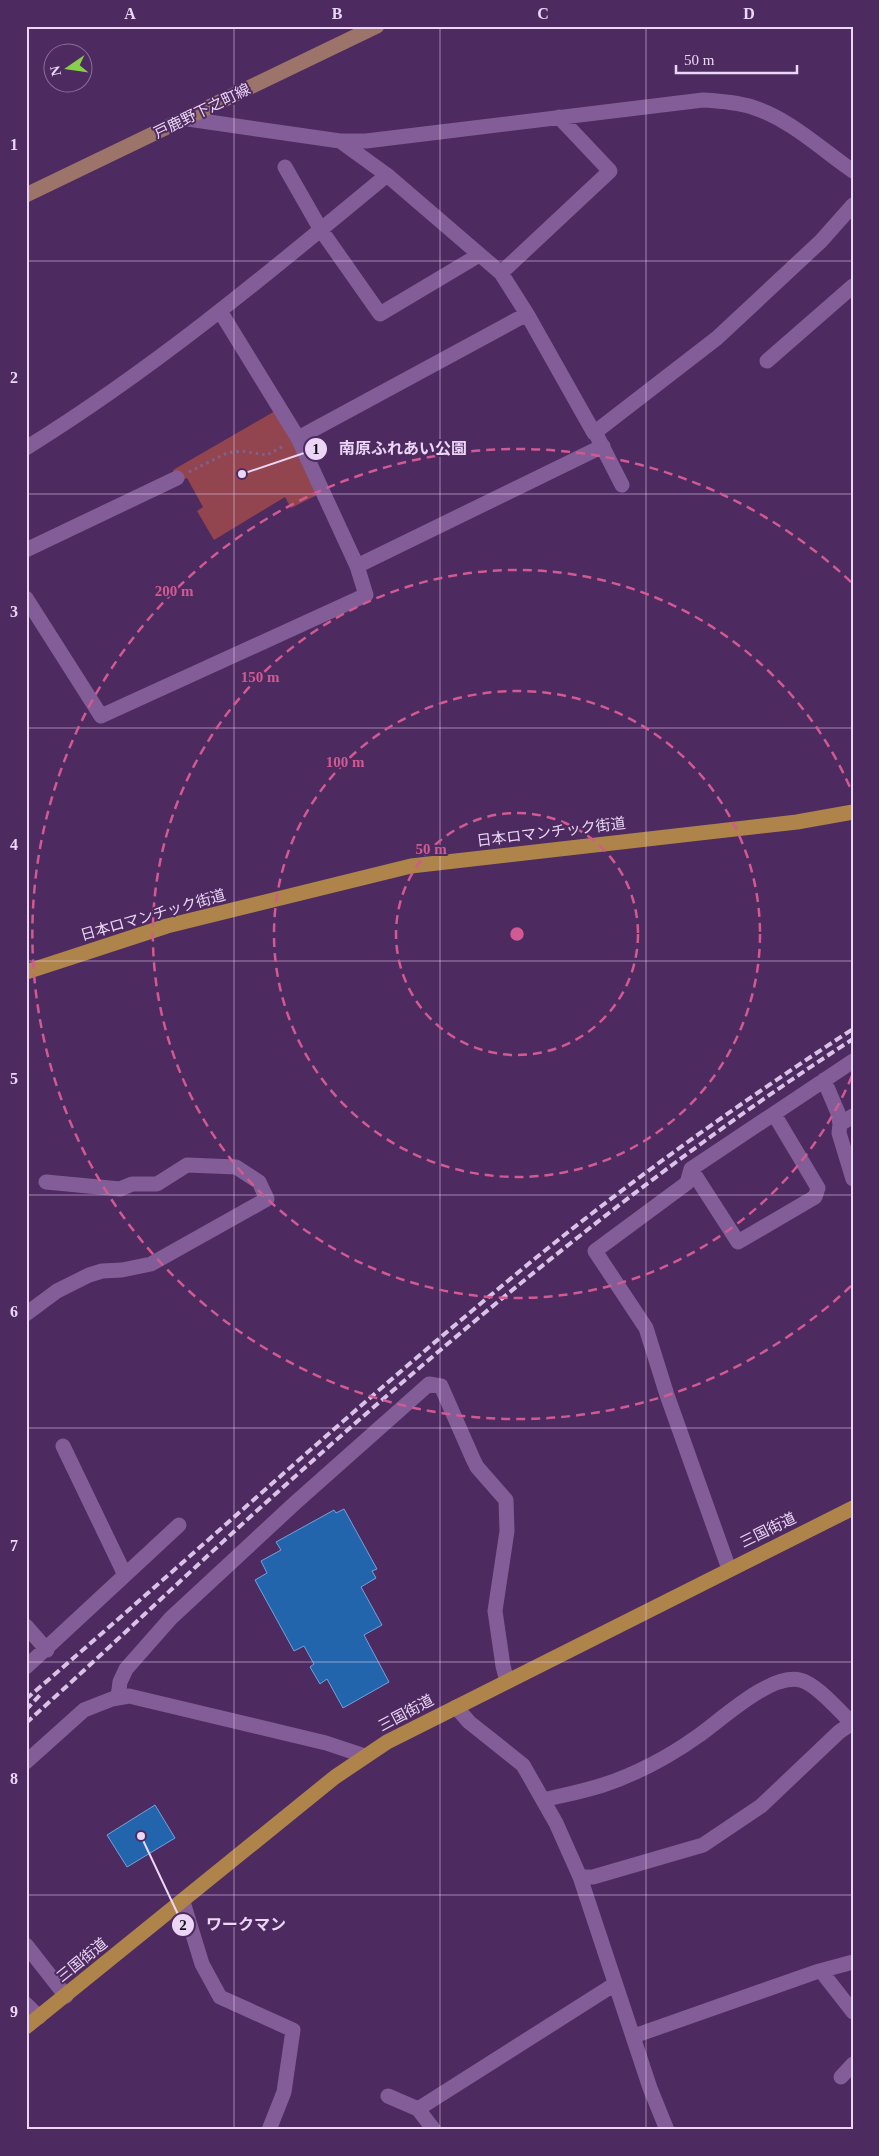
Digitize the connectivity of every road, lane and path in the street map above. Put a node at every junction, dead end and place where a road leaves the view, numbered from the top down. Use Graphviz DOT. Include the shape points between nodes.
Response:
graph roads {
  1 [pos="377,26"];
  2 [pos="560,117"];
  3 [pos="188,119"];
  4 [pos="340,142"];
  5 [pos="285,167"];
  6 [pos="853,171"];
  7 [pos="387,175"];
  8 [pos="26,196"];
  9 [pos="853,205"];
  10 [pos="321,230"];
  11 [pos="479,255"];
  12 [pos="500,274"];
  13 [pos="853,286"];
  14 [pos="220,311"];
  15 [pos="526,314"];
  16 [pos="767,361"];
  17 [pos="594,432"];
  18 [pos="298,438"];
  19 [pos="603,446"];
  20 [pos="26,448"];
  21 [pos="177,478"];
  22 [pos="622,485"];
  23 [pos="26,550"];
  24 [pos="358,566"];
  25 [pos="26,598"];
  26 [pos="853,812"];
  27 [pos="26,972"];
  28 [pos="853,1061"];
  29 [pos="824,1080"];
  30 [pos="774,1114"];
  31 [pos="846,1120"];
  32 [pos="691,1170"];
  33 [pos="853,1179"];
  34 [pos="46,1182"];
  35 [pos="26,1314"];
  36 [pos="62,1446"];
  37 [pos="853,1508"];
  38 [pos="179,1525"];
  39 [pos="730,1569"];
  40 [pos="126,1575"];
  41 [pos="26,1626"];
  42 [pos="47,1650"];
  43 [pos="26,1667"];
  44 [pos="507,1681"];
  45 [pos="118,1697"];
  46 [pos="456,1707"];
  47 [pos="852,1723"];
  48 [pos="365,1756"];
  49 [pos="26,1762"];
  50 [pos="544,1800"];
  51 [pos="580,1877"];
  52 [pos="182,1902"];
  53 [pos="26,1945"];
  54 [pos="853,1962"];
  55 [pos="821,1971"];
  56 [pos="615,1984"];
  57 [pos="66,1996"];
  58 [pos="26,2004"];
  59 [pos="853,2012"];
  60 [pos="39,2017"];
  61 [pos="26,2028"];
  62 [pos="634,2036"];
  63 [pos="853,2064"];
  64 [pos="841,2077"];
  65 [pos="388,2096"];
  66 [pos="418,2109"];
  67 [pos="269,2130"];
  68 [pos="434,2130"];
  69 [pos="667,2130"];
  1 -- 3 [label="main road, 戸鹿野下之町線"];
  2 -- 4 [label="street"];
  2 -- 6 [label="street" via="695,101 729,102 752,107 782,120"];
  2 -- 12 [label="street" via="610,170"];
  3 -- 4 [label="street"];
  3 -- 8 [label="main road, 戸鹿野下之町線"];
  4 -- 7 [label="street"];
  5 -- 10 [label="street"];
  7 -- 10 [label="street"];
  7 -- 11 [label="street"];
  9 -- 17 [label="street" via="821,241 717,338"];
  10 -- 11 [label="street" via="380,314"];
  10 -- 14 [label="street"];
  11 -- 12 [label="street"];
  12 -- 15 [label="street"];
  13 -- 16 [label="street"];
  14 -- 18 [label="street"];
  14 -- 20 [label="street" via="118,387"];
  15 -- 17 [label="street"];
  15 -- 18 [label="street"];
  17 -- 19 [label="street"];
  18 -- 21 [label="path" via="267,455 242,451 227,453"];
  18 -- 24 [label="street"];
  19 -- 22 [label="street"];
  19 -- 24 [label="street"];
  21 -- 23 [label="street"];
  24 -- 25 [label="street" via="366,595 101,716"];
  26 -- 27 [label="highway, 日本ロマンチック街道" via="797,822 411,866 167,926"];
  28 -- 29 [label="street"];
  29 -- 30 [label="street"];
  29 -- 31 [label="street" via="838,1113"];
  30 -- 32 [label="street"];
  30 -- 32 [label="street" via="818,1188 815,1197 738,1242"];
  31 -- 33 [label="street" via="839,1133"];
  32 -- 39 [label="street" via="687,1183 595,1251 646,1328 667,1396"];
  34 -- 35 [label="street" via="120,1189 132,1184 156,1184 187,1165 236,1167 259,1182 267,1200 151,1264 89,1275 57,1291"];
  36 -- 40 [label="street"];
  37 -- 39 [label="highway, 三国街道"];
  38 -- 40 [label="street"];
  39 -- 44 [label="highway, 三国街道"];
  40 -- 42 [label="street"];
  41 -- 42 [label="street"];
  42 -- 43 [label="street"];
  44 -- 45 [label="street" via="495,1611 507,1531 506,1500 473,1460 442,1386 429,1384 294,1503 171,1618 126,1669"];
  44 -- 46 [label="highway, 三国街道"];
  45 -- 48 [label="street" via="129,1696 326,1743"];
  45 -- 49 [label="street" via="84,1710"];
  46 -- 48 [label="highway, 三国街道"];
  46 -- 50 [label="street" via="469,1722 523,1765"];
  47 -- 50 [label="street" via="810,1685 800,1680 779,1682 743,1701 685,1745 638,1770 604,1785"];
  47 -- 51 [label="street" via="761,1806 703,1845"];
  48 -- 52 [label="highway, 三国街道"];
  50 -- 51 [label="street"];
  51 -- 56 [label="street"];
  52 -- 57 [label="highway, 三国街道"];
  52 -- 67 [label="street" via="202,1964 220,1997 293,2030 284,2092"];
  53 -- 57 [label="street"];
  54 -- 55 [label="street"];
  55 -- 59 [label="street"];
  55 -- 62 [label="street"];
  56 -- 62 [label="street"];
  56 -- 66 [label="street"];
  57 -- 60 [label="highway, 三国街道"];
  58 -- 60 [label="street"];
  60 -- 61 [label="highway, 三国街道"];
  62 -- 69 [label="street"];
  63 -- 64 [label="street"];
  65 -- 66 [label="street"];
  66 -- 68 [label="street"];
}
